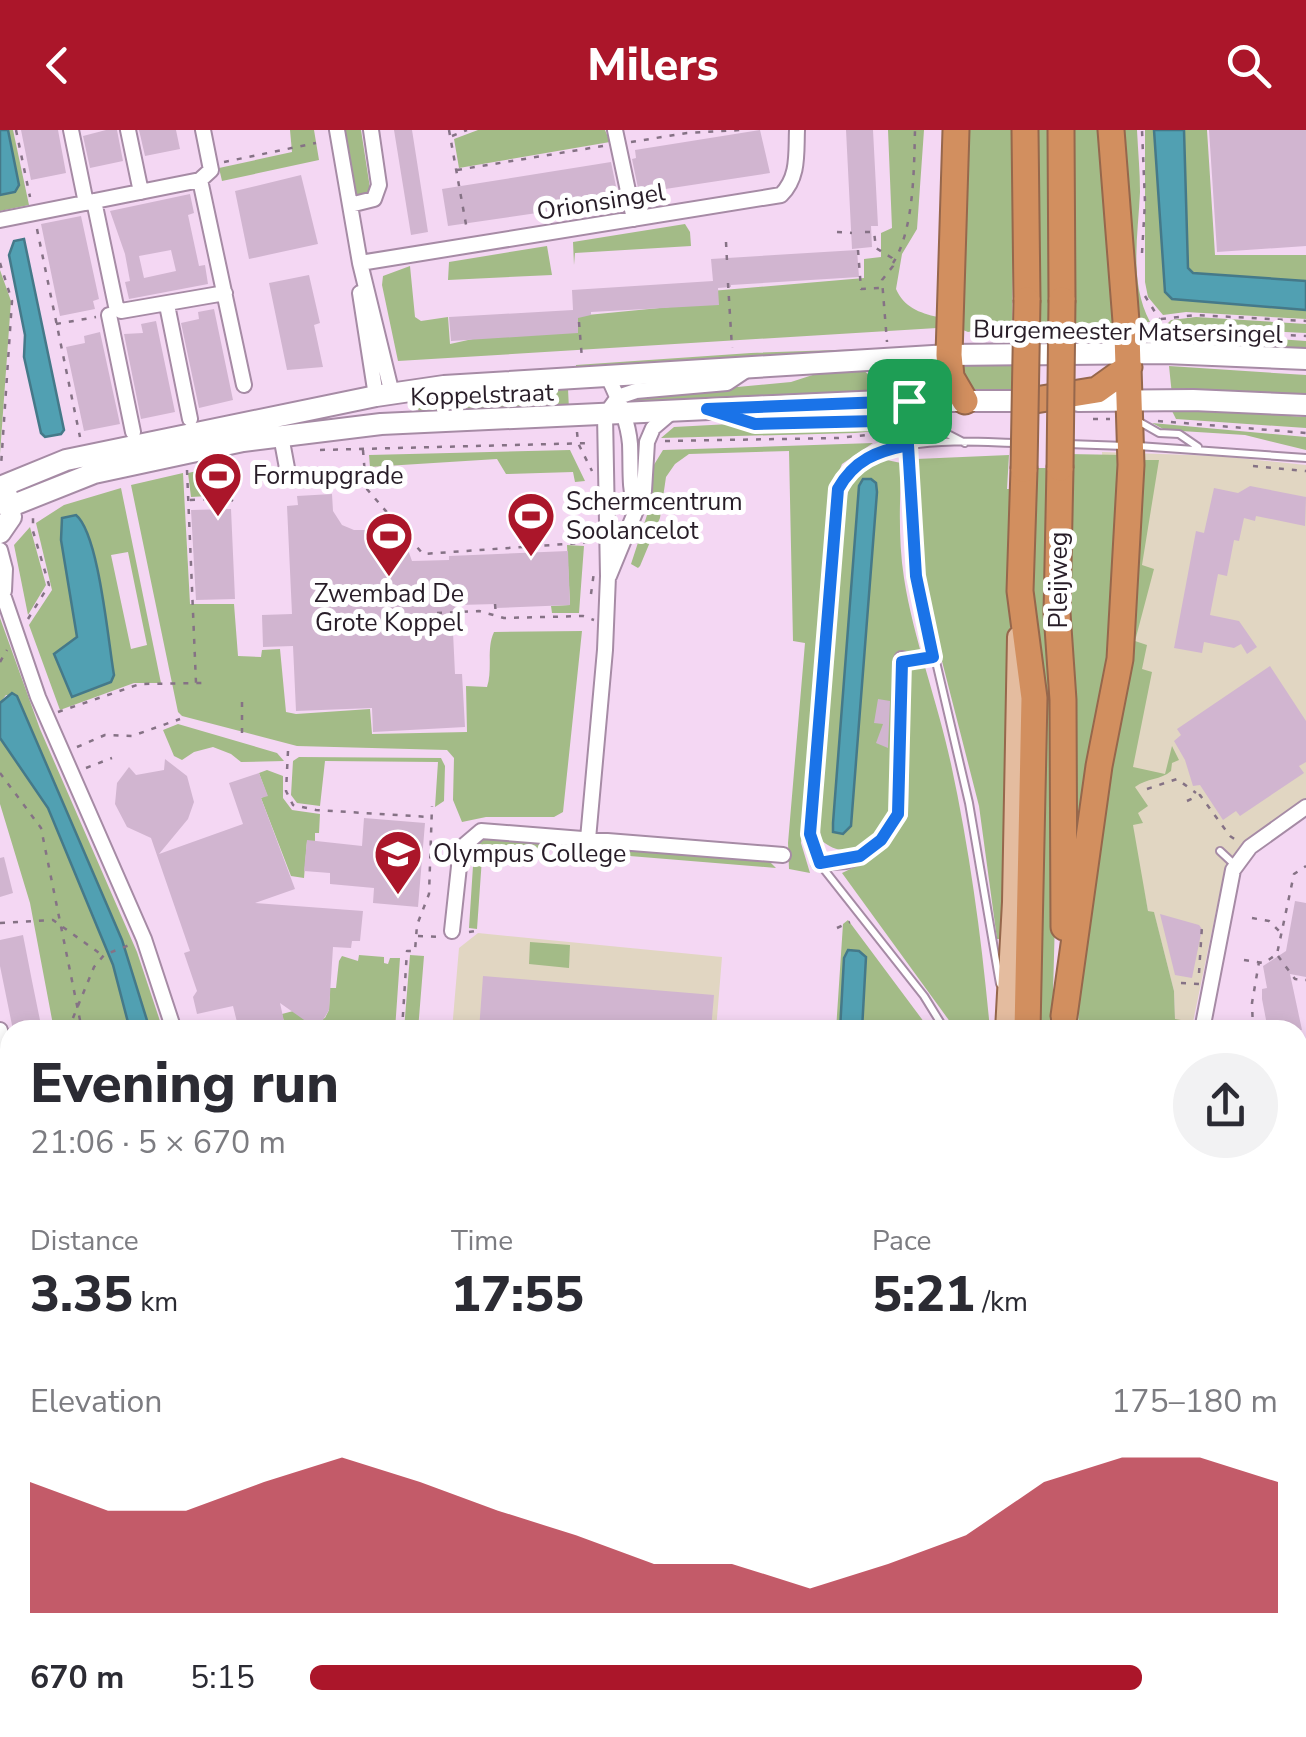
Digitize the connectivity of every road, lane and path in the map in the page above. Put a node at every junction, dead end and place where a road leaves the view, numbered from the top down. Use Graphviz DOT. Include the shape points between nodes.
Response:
graph roads {
  1 [pos="16,130"];
  2 [pos="70,130"];
  3 [pos="128,130"];
  4 [pos="203,130"];
  5 [pos="336,130"];
  6 [pos="370,130"];
  7 [pos="448,130"];
  8 [pos="466,130"];
  9 [pos="713,130"];
  10 [pos="741,130"];
  11 [pos="797,130"];
  12 [pos="915,130"];
  13 [pos="956,130"];
  14 [pos="1025,130"];
  15 [pos="1061,130"];
  16 [pos="1112,130"];
  17 [pos="1142,130"];
  18 [pos="686,131"];
  19 [pos="451,136"];
  20 [pos="618,137"];
  21 [pos="316,143"];
  22 [pos="210,165"];
  23 [pos="456,170"];
  24 [pos="200,180"];
  25 [pos="141,192"];
  26 [pos="90,202"];
  27 [pos="350,206"];
  28 [pos="34,213"];
  29 [pos="634,219"];
  30 [pos="0,220"];
  31 [pos="836,232"];
  32 [pos="865,232"];
  33 [pos="852,233"];
  34 [pos="726,242"];
  35 [pos="470,246"];
  36 [pos="858,250"];
  37 [pos="1142,259"];
  38 [pos="727,261"];
  39 [pos="0,262"];
  40 [pos="893,262"];
  41 [pos="360,263"];
  42 [pos="728,282"];
  43 [pos="1142,284"];
  44 [pos="882,288"];
  45 [pos="225,293"];
  46 [pos="166,305"];
  47 [pos="109,315"];
  48 [pos="579,322"];
  49 [pos="1306,322"];
  50 [pos="56,324"];
  51 [pos="1163,333"];
  52 [pos="1306,336"];
  53 [pos="887,344"];
  54 [pos="732,350"];
  55 [pos="942,356"];
  56 [pos="582,360"];
  57 [pos="1128,360"];
  58 [pos="1306,360"];
  59 [pos="865,361"];
  60 [pos="748,369"];
  61 [pos="607,376"];
  62 [pos="244,384"];
  63 [pos="384,395"];
  64 [pos="1130,400"];
  65 [pos="909,401"];
  66 [pos="965,401"];
  67 [pos="1029,401"];
  68 [pos="1306,405"];
  69 [pos="616,409"];
  70 [pos="707,409"];
  71 [pos="674,410"];
  72 [pos="190,419"];
  73 [pos="389,424"];
  74 [pos="133,432"];
  75 [pos="898,432"];
  76 [pos="281,436"];
  77 [pos="605,442"];
  78 [pos="648,442"];
  79 [pos="966,444"];
  80 [pos="908,445"];
  81 [pos="82,446"];
  82 [pos="1132,446"];
  83 [pos="1199,448"];
  84 [pos="226,457"];
  85 [pos="1306,458"];
  86 [pos="187,465"];
  87 [pos="1251,466"];
  88 [pos="287,468"];
  89 [pos="1,470"];
  90 [pos="1306,471"];
  91 [pos="4,493"];
  92 [pos="228,498"];
  93 [pos="188,500"];
  94 [pos="234,502"];
  95 [pos="635,509"];
  96 [pos="33,514"];
  97 [pos="607,524"];
  98 [pos="631,527"];
  99 [pos="0,533"];
  100 [pos="597,542"];
  101 [pos="0,550"];
  102 [pos="608,576"];
  103 [pos="2,588"];
  104 [pos="1020,591"];
  105 [pos="495,604"];
  106 [pos="437,613"];
  107 [pos="496,616"];
  108 [pos="583,616"];
  109 [pos="17,636"];
  110 [pos="902,659"];
  111 [pos="196,683"];
  112 [pos="202,683"];
  113 [pos="242,702"];
  114 [pos="46,716"];
  115 [pos="180,719"];
  116 [pos="242,739"];
  117 [pos="288,751"];
  118 [pos="62,753"];
  119 [pos="112,758"];
  120 [pos="0,773"];
  121 [pos="71,773"];
  122 [pos="1146,789"];
  123 [pos="1196,795"];
  124 [pos="1187,801"];
  125 [pos="432,806"];
  126 [pos="1306,808"];
  127 [pos="431,817"];
  128 [pos="588,838"];
  129 [pos="1220,851"];
  130 [pos="1246,852"];
  131 [pos="783,855"];
  132 [pos="820,863"];
  133 [pos="1236,866"];
  134 [pos="1306,866"];
  135 [pos="1252,918"];
  136 [pos="0,923"];
  137 [pos="60,923"];
  138 [pos="1202,926"];
  139 [pos="452,931"];
  140 [pos="1281,933"];
  141 [pos="416,936"];
  142 [pos="436,937"];
  143 [pos="132,944"];
  144 [pos="1277,954"];
  145 [pos="104,956"];
  146 [pos="1244,960"];
  147 [pos="1259,962"];
  148 [pos="1306,980"];
  149 [pos="1181,983"];
  150 [pos="1203,985"];
  151 [pos="78,1006"];
  152 [pos="72,1020"];
  153 [pos="80,1020"];
  154 [pos="171,1020"];
  155 [pos="403,1020"];
  156 [pos="938,1020"];
  157 [pos="1006,1020"];
  158 [pos="1006,1020"];
  159 [pos="1027,1020"];
  160 [pos="1064,1020"];
  161 [pos="1064,1020"];
  162 [pos="1202,1020"];
  163 [pos="1253,1020"];
  1 -- 28 [label="path"];
  2 -- 26 [label="street"];
  3 -- 25 [label="street"];
  4 -- 22 [label="street"];
  5 -- 27 [label="street"];
  6 -- 27 [label="street" via="380,185 374,199"];
  7 -- 19 [label="path"];
  8 -- 19 [label="path"];
  9 -- 10 [label="path"];
  9 -- 18 [label="path"];
  11 -- 29 [label="street, Orionsingel" via="796,168 781,195"];
  12 -- 40 [label="path" via="906,229"];
  13 -- 55 [label="highway"];
  14 -- 104 [label="highway, Pleijweg, bridge"];
  15 -- 160 [label="highway, Pleijweg, bridge" via="1057,613"];
  16 -- 57 [label="highway"];
  17 -- 37 [label="path"];
  18 -- 20 [label="path"];
  19 -- 23 [label="path"];
  20 -- 23 [label="path"];
  20 -- 29 [label="street"];
  21 -- 22 [label="path"];
  22 -- 24 [label="street"];
  23 -- 35 [label="path"];
  24 -- 25 [label="street"];
  24 -- 45 [label="street"];
  25 -- 26 [label="street"];
  26 -- 28 [label="street"];
  26 -- 46 [label="street" via="116,306 128,312"];
  27 -- 41 [label="street"];
  28 -- 30 [label="street"];
  28 -- 50 [label="path"];
  29 -- 35 [label="street, Orionsingel"];
  31 -- 33 [label="path"];
  32 -- 40 [label="path" via="874,232 876,248"];
  34 -- 38 [label="path"];
  35 -- 41 [label="street, Orionsingel"];
  36 -- 44 [label="path" via="861,289"];
  39 -- 89 [label="path" via="12,294"];
  40 -- 44 [label="path"];
  41 -- 63 [label="street"];
  42 -- 54 [label="path"];
  43 -- 49 [label="path" via="1160,320 1196,315"];
  44 -- 53 [label="path"];
  45 -- 46 [label="street"];
  45 -- 62 [label="street"];
  46 -- 72 [label="street"];
  47 -- 50 [label="path"];
  47 -- 74 [label="street"];
  48 -- 56 [label="path"];
  50 -- 81 [label="path"];
  51 -- 52 [label="path, Burgemeester Matsersingel"];
  55 -- 57 [label="street, Burgemeester Matsersingel"];
  55 -- 59 [label="street, Koppelstraat"];
  55 -- 65 [label="lane"];
  55 -- 66 [label="highway"];
  57 -- 58 [label="street, Burgemeester Matsersingel"];
  57 -- 64 [label="highway"];
  57 -- 67 [label="highway" via="1097,390"];
  59 -- 60 [label="street, Koppelstraat"];
  59 -- 65 [label="lane"];
  60 -- 61 [label="street, Koppelstraat"];
  60 -- 69 [label="street" via="727,383 636,391"];
  61 -- 63 [label="street, Koppelstraat"];
  61 -- 69 [label="street"];
  63 -- 73 [label="street"];
  63 -- 91 [label="street, Koppelstraat" via="66,460"];
  64 -- 67 [label="street"];
  64 -- 68 [label="street"];
  64 -- 82 [label="highway"];
  64 -- 83 [label="lane" via="1144,426 1179,434"];
  65 -- 66 [label="street, Koppelstraat"];
  65 -- 70 [label="street, Koppelstraat"];
  65 -- 79 [label="lane" via="930,425"];
  65 -- 80 [label="lane, Pleijweg"];
  66 -- 67 [label="street"];
  69 -- 71 [label="street, Koppelstraat"];
  69 -- 73 [label="street, Koppelstraat"];
  69 -- 77 [label="street"];
  69 -- 95 [label="street" via="630,442"];
  70 -- 71 [label="street, Koppelstraat"];
  70 -- 75 [label="lane" via="755,424 877,421"];
  71 -- 78 [label="street"];
  73 -- 76 [label="street, Koppelstraat"];
  75 -- 78 [label="path"];
  75 -- 80 [label="lane"];
  76 -- 88 [label="street"];
  76 -- 91 [label="street, Koppelstraat"];
  77 -- 97 [label="street"];
  77 -- 100 [label="path, Koppelstraat" via="361,448 366,488 423,554"];
  78 -- 95 [label="street" via="644,491"];
  79 -- 80 [label="lane"];
  79 -- 82 [label="lane"];
  80 -- 132 [label="lane" via="869,456 838,489 810,834"];
  80 -- 157 [label="lane, Pleijweg" via="916,576 968,803"];
  82 -- 83 [label="lane"];
  82 -- 161 [label="highway" via="1120,659"];
  83 -- 85 [label="lane"];
  84 -- 92 [label="path"];
  86 -- 93 [label="path"];
  87 -- 90 [label="path"];
  91 -- 99 [label="street" via="11,518"];
  92 -- 93 [label="path"];
  92 -- 94 [label="path"];
  93 -- 111 [label="path"];
  95 -- 98 [label="street"];
  96 -- 109 [label="path" via="48,586"];
  97 -- 98 [label="street"];
  97 -- 102 [label="street"];
  98 -- 102 [label="street"];
  101 -- 103 [label="street"];
  102 -- 128 [label="street"];
  103 -- 109 [label="street"];
  104 -- 158 [label="main road, Pleijweg"];
  104 -- 159 [label="highway, Pleijweg" via="1034,698"];
  105 -- 107 [label="path"];
  106 -- 107 [label="path"];
  107 -- 108 [label="path"];
  109 -- 114 [label="street"];
  110 -- 132 [label="street" via="898,814 860,856"];
  111 -- 112 [label="path"];
  111 -- 114 [label="path" via="140,684"];
  113 -- 116 [label="path"];
  114 -- 118 [label="street"];
  115 -- 118 [label="path" via="132,738 105,735"];
  117 -- 127 [label="path" via="286,791 293,804"];
  118 -- 121 [label="street"];
  119 -- 121 [label="path"];
  120 -- 137 [label="path" via="41,828"];
  121 -- 154 [label="street" via="144,939"];
  122 -- 123 [label="path" via="1177,779"];
  123 -- 124 [label="path"];
  123 -- 130 [label="path"];
  125 -- 127 [label="path"];
  126 -- 130 [label="street"];
  127 -- 141 [label="path" via="428,894"];
  128 -- 131 [label="street"];
  128 -- 139 [label="street" via="481,831 471,837 458,861"];
  129 -- 133 [label="lane"];
  130 -- 133 [label="street"];
  132 -- 156 [label="lane"];
  133 -- 150 [label="street" via="1230,914"];
  134 -- 140 [label="path" via="1294,874"];
  135 -- 140 [label="path" via="1269,921"];
  136 -- 137 [label="path"];
  137 -- 145 [label="path"];
  137 -- 151 [label="path"];
  138 -- 150 [label="path"];
  140 -- 144 [label="path"];
  141 -- 142 [label="path"];
  141 -- 155 [label="path" via="415,951 407,951"];
  143 -- 145 [label="path"];
  144 -- 147 [label="path"];
  144 -- 148 [label="path" via="1295,979"];
  145 -- 151 [label="path"];
  146 -- 147 [label="path"];
  147 -- 163 [label="path"];
  149 -- 150 [label="path"];
  150 -- 162 [label="street"];
  151 -- 152 [label="path"];
  151 -- 153 [label="path"];
}
